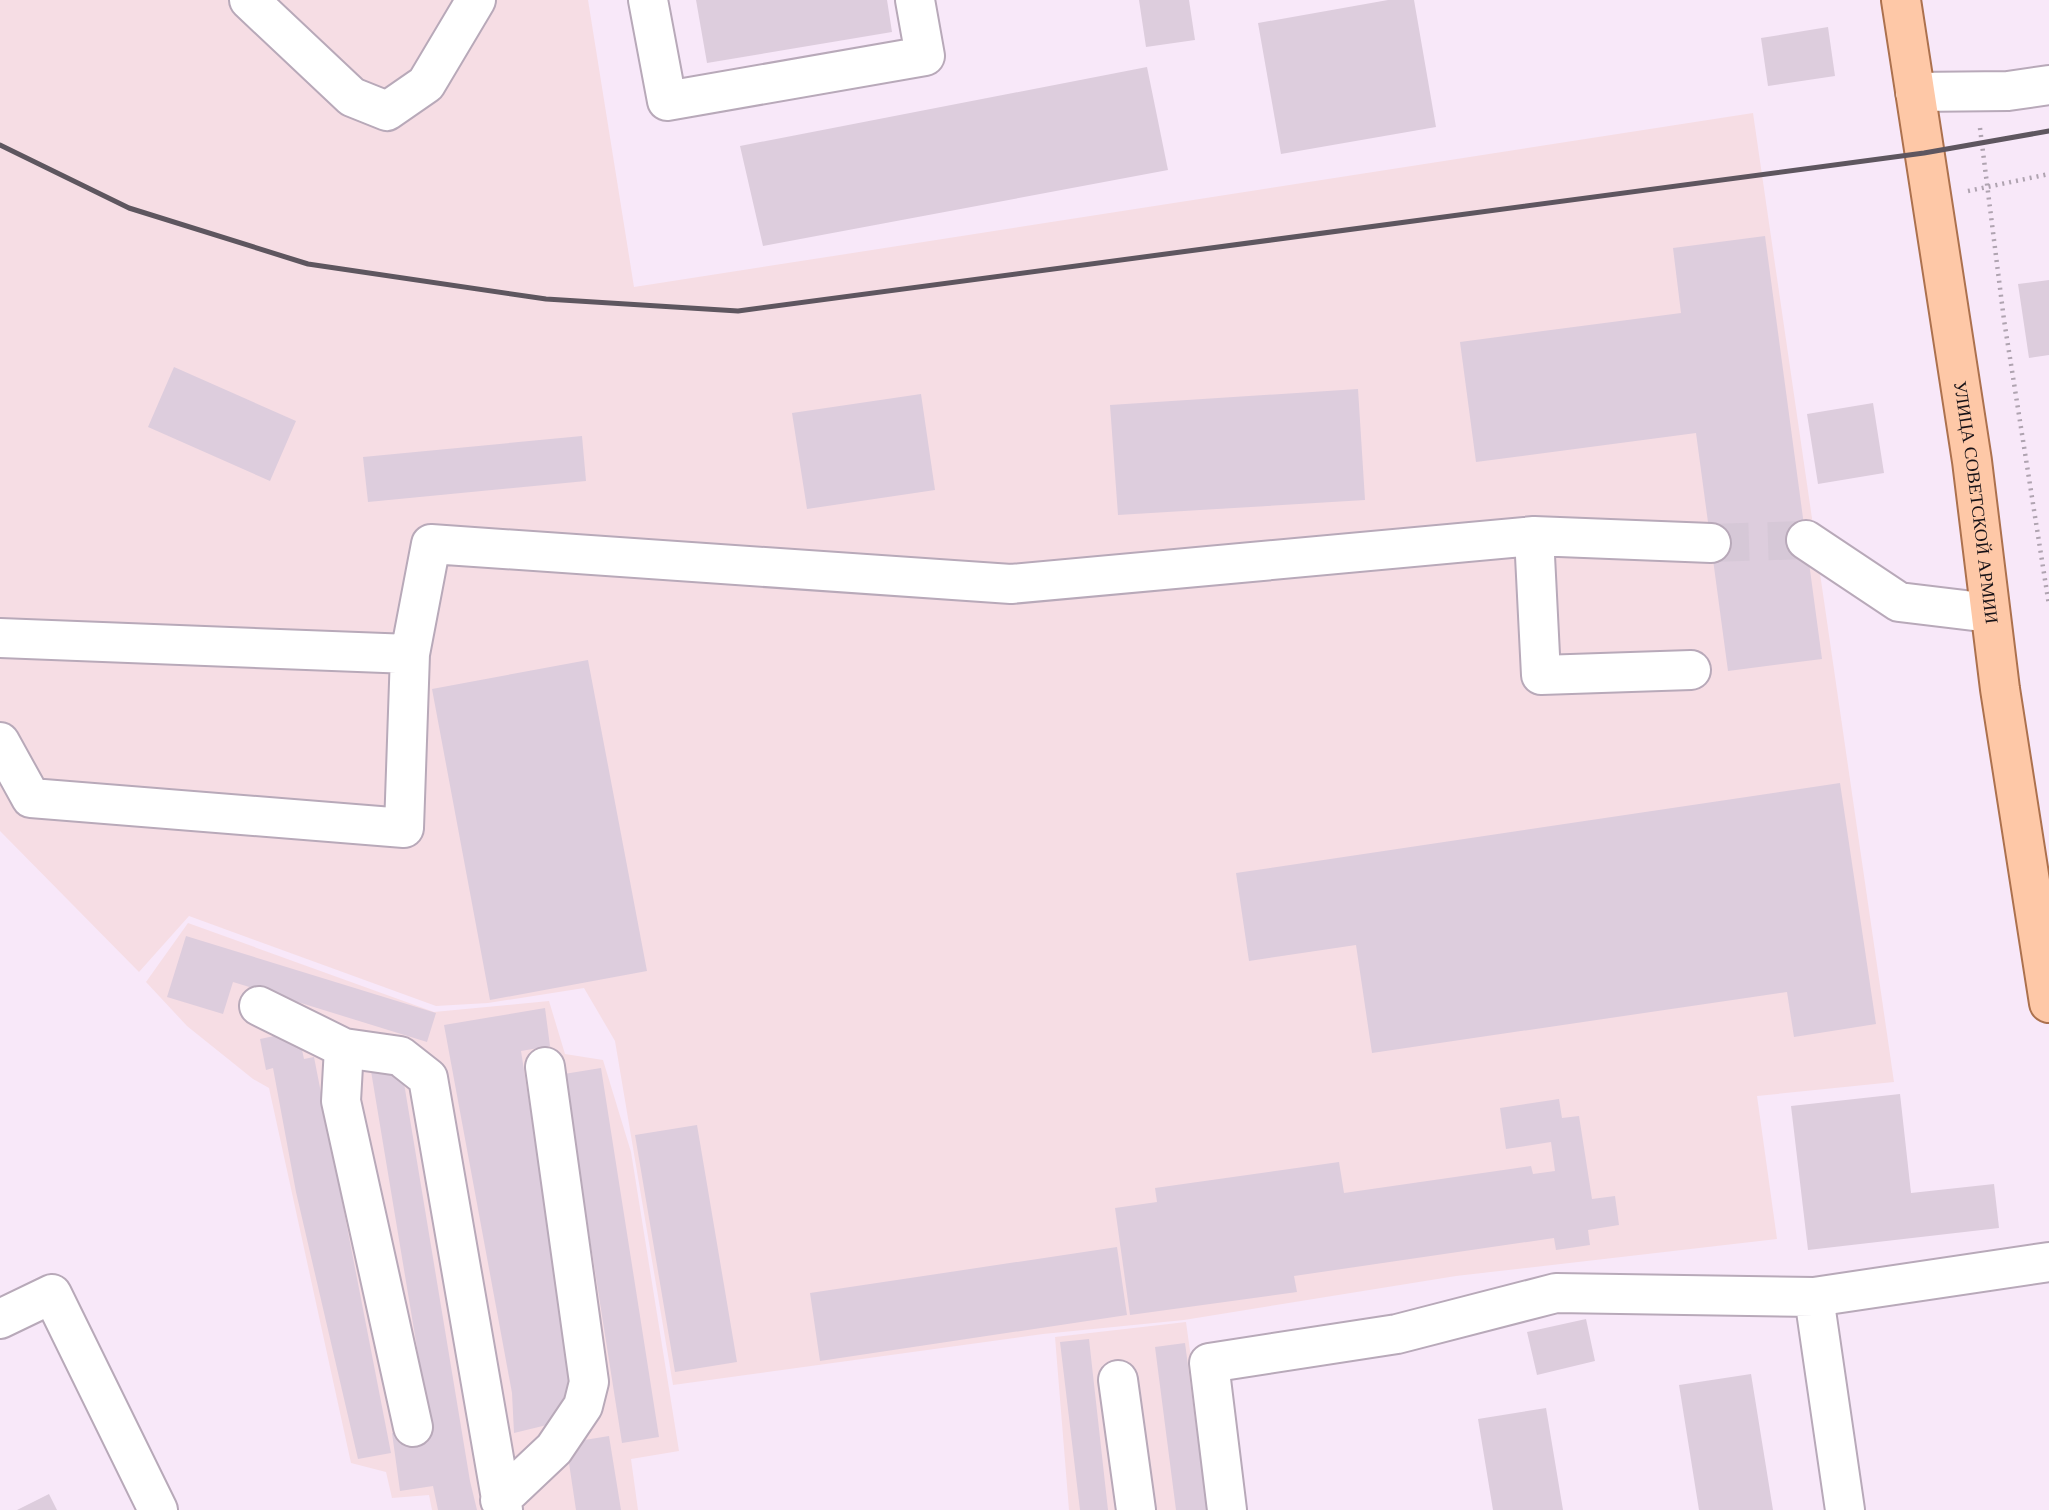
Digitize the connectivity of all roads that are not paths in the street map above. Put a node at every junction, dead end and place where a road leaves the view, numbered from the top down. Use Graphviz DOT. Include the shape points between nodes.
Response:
graph roads {
  1 [pos="249,0"];
  2 [pos="476,0"];
  3 [pos="648,0"];
  4 [pos="915,0"];
  5 [pos="1901,0"];
  6 [pos="2049,85"];
  7 [pos="1915,92"];
  8 [pos="1534,536"];
  9 [pos="1806,540"];
  10 [pos="1711,543"];
  11 [pos="1990,613"];
  12 [pos="0,638"];
  13 [pos="410,654"];
  14 [pos="1691,670"];
  15 [pos="0,742"];
  16 [pos="2049,1003"];
  17 [pos="259,1006"];
  18 [pos="344,1048"];
  19 [pos="545,1067"];
  20 [pos="2049,1262"];
  21 [pos="1814,1297"];
  22 [pos="0,1319"];
  23 [pos="1118,1380"];
  24 [pos="413,1427"];
  25 [pos="501,1505"];
  26 [pos="158,1510"];
  27 [pos="1136,1510"];
  28 [pos="1227,1510"];
  29 [pos="1845,1510"];
  1 -- 2 [label="street" via="352,97 387,111 426,84"];
  3 -- 4 [label="street" via="667,101 925,56"];
  5 -- 7 [label="main road, УЛИЦА СОВЕТСКОЙ АРМИИ"];
  6 -- 7 [label="street" via="2008,91"];
  7 -- 11 [label="main road, УЛИЦА СОВЕТСКОЙ АРМИИ" via="1972,461"];
  8 -- 10 [label="street"];
  8 -- 13 [label="street" via="1011,584 431,544"];
  8 -- 14 [label="street" via="1541,675"];
  9 -- 11 [label="street" via="1899,602"];
  11 -- 16 [label="main road, УЛИЦА СОВЕТСКОЙ АРМИИ"];
  12 -- 13 [label="street"];
  13 -- 15 [label="street" via="404,828 31,798"];
  17 -- 18 [label="street"];
  18 -- 24 [label="street" via="341,1101"];
  18 -- 25 [label="street" via="400,1056 428,1078"];
  19 -- 25 [label="street" via="589,1382 583,1406 554,1449"];
  20 -- 21 [label="street"];
  21 -- 28 [label="street" via="1556,1293 1397,1335 1209,1363"];
  21 -- 29 [label="street"];
  22 -- 26 [label="street" via="52,1294"];
  23 -- 27 [label="street"];
}
